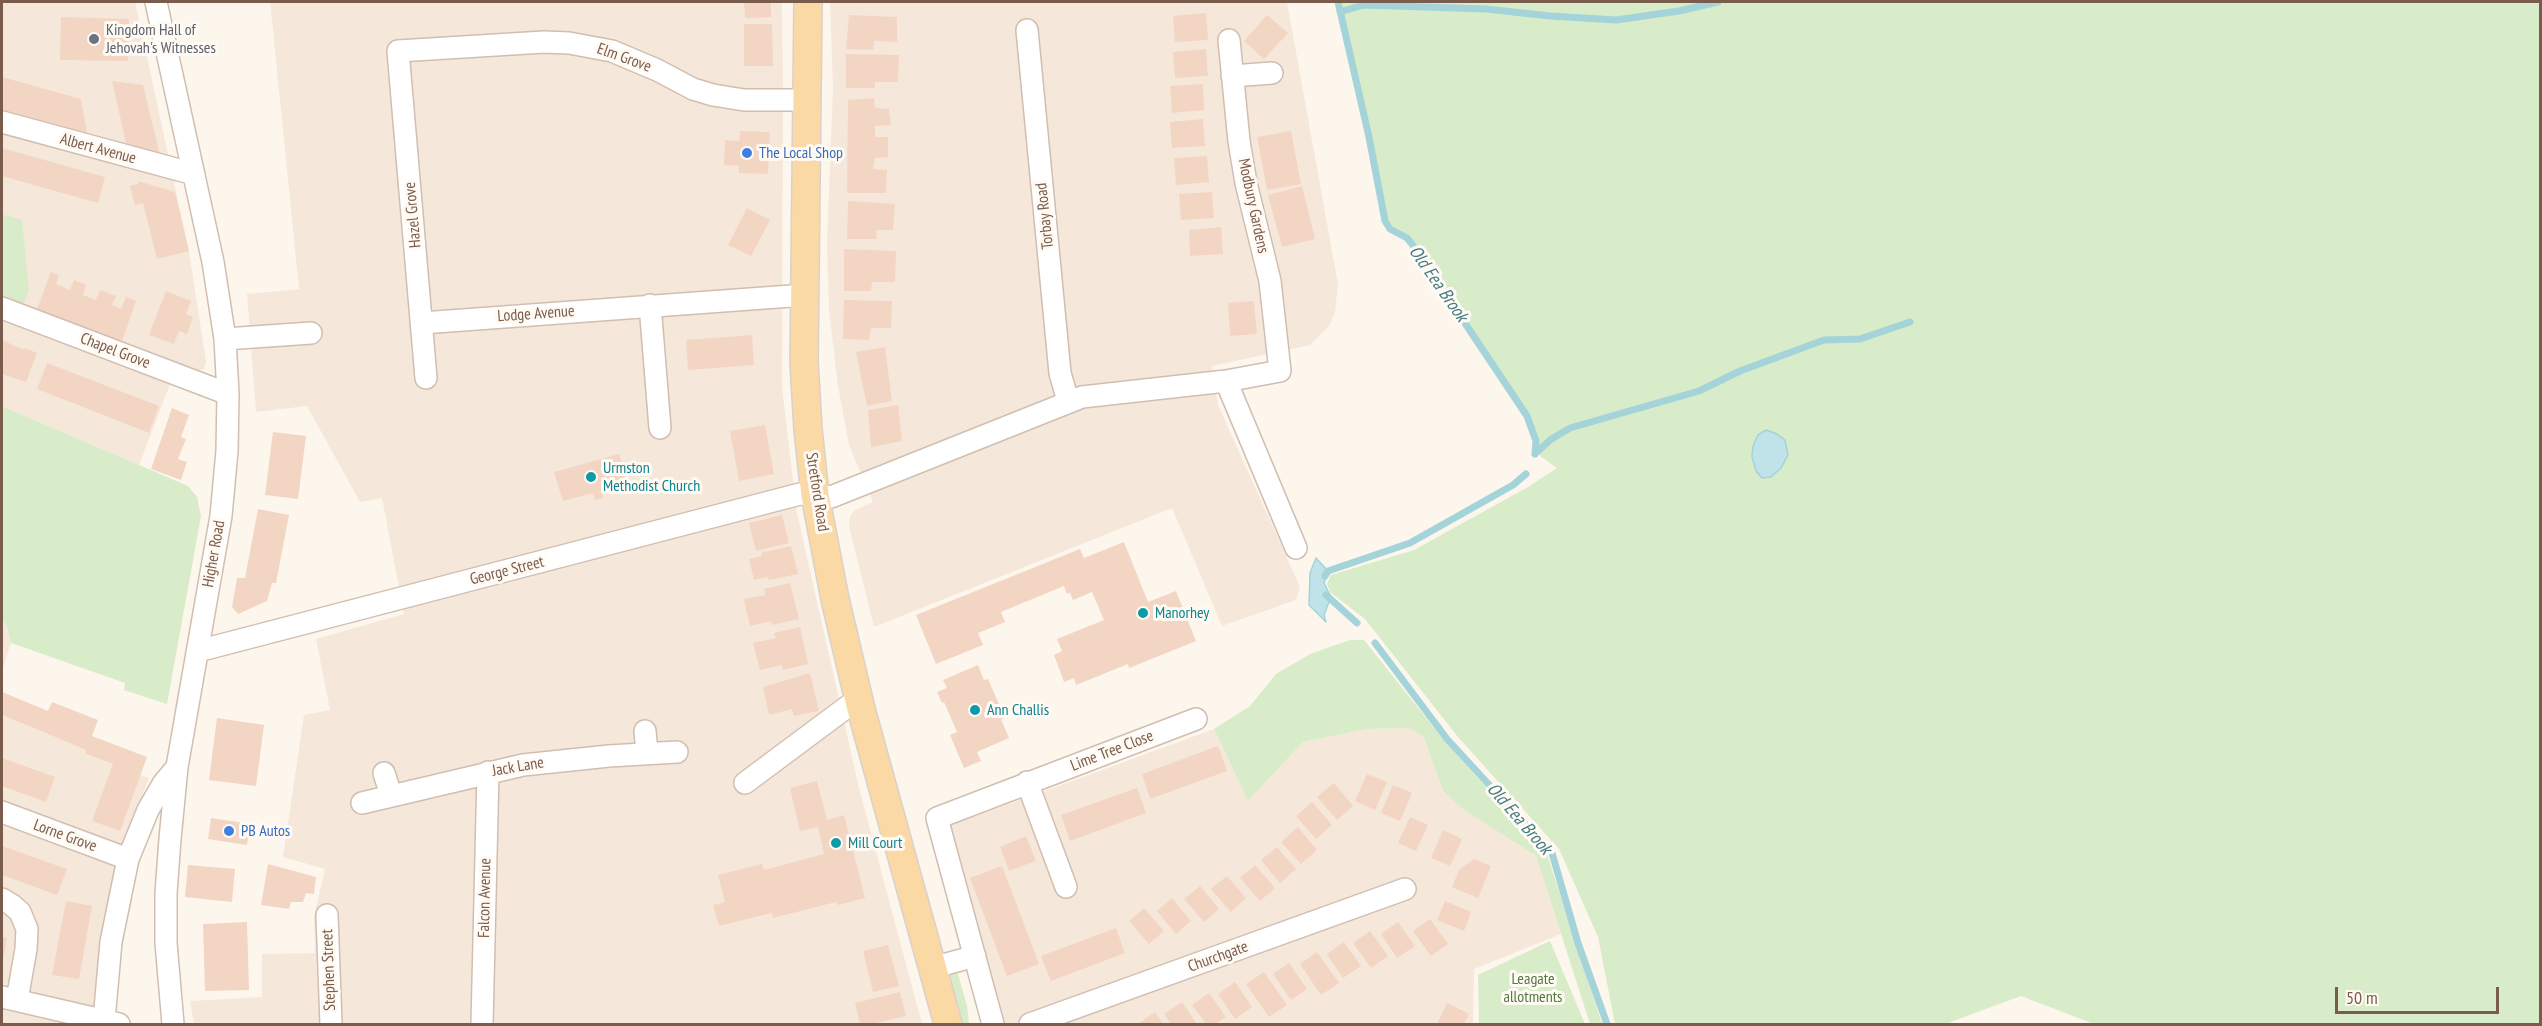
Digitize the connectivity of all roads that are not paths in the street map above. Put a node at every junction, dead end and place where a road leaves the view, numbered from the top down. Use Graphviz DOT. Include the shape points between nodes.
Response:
graph roads {
  1 [pos="156,2"];
  2 [pos="808,2"];
  3 [pos="1027,30"];
  4 [pos="1230,40"];
  5 [pos="398,51"];
  6 [pos="1272,73"];
  7 [pos="1232,76"];
  8 [pos="808,100"];
  9 [pos="2,122"];
  10 [pos="194,174"];
  11 [pos="805,296"];
  12 [pos="650,305"];
  13 [pos="2,308"];
  14 [pos="423,323"];
  15 [pos="311,333"];
  16 [pos="225,339"];
  17 [pos="426,378"];
  18 [pos="1226,381"];
  19 [pos="228,394"];
  20 [pos="1068,401"];
  21 [pos="660,428"];
  22 [pos="815,495"];
  23 [pos="1296,548"];
  24 [pos="198,651"];
  25 [pos="859,698"];
  26 [pos="1196,719"];
  27 [pos="645,730"];
  28 [pos="677,752"];
  29 [pos="647,753"];
  30 [pos="177,766"];
  31 [pos="488,772"];
  32 [pos="384,773"];
  33 [pos="745,783"];
  34 [pos="1027,783"];
  35 [pos="391,795"];
  36 [pos="362,803"];
  37 [pos="2,812"];
  38 [pos="128,859"];
  39 [pos="1066,887"];
  40 [pos="1406,890"];
  41 [pos="2,899"];
  42 [pos="327,915"];
  43 [pos="975,956"];
  44 [pos="932,968"];
  45 [pos="9,998"];
  46 [pos="112,1022"];
  47 [pos="173,1024"];
  48 [pos="331,1024"];
  49 [pos="482,1024"];
  50 [pos="948,1024"];
  51 [pos="993,1024"];
  52 [pos="1030,1024"];
  1 -- 10 [label="street, Higher Road"];
  2 -- 8 [label="main road, Stretford Road"];
  3 -- 20 [label="street, Torbay Road" via="1060,373"];
  4 -- 7 [label="street, Modbury Gardens"];
  5 -- 8 [label="street, Elm Grove" via="569,43 612,51 713,95 744,100"];
  5 -- 14 [label="street, Hazel Grove"];
  6 -- 7 [label="street"];
  7 -- 18 [label="street, Modbury Gardens" via="1246,183 1270,281 1280,371"];
  8 -- 11 [label="main road, Stretford Road"];
  9 -- 10 [label="street, Albert Avenue"];
  10 -- 16 [label="street, Higher Road"];
  11 -- 12 [label="street, Lodge Avenue"];
  11 -- 22 [label="main road, Stretford Road" via="807,429"];
  12 -- 14 [label="street, Lodge Avenue"];
  12 -- 21 [label="street"];
  13 -- 19 [label="street, Chapel Grove"];
  14 -- 17 [label="street, Hazel Grove"];
  15 -- 16 [label="street"];
  16 -- 19 [label="street, Higher Road"];
  18 -- 20 [label="street" via="1097,394"];
  18 -- 23 [label="street"];
  19 -- 24 [label="street, Higher Road" via="221,516"];
  20 -- 22 [label="street" via="831,497"];
  22 -- 24 [label="street, George Street" via="800,494"];
  22 -- 25 [label="main road, Stretford Road"];
  24 -- 30 [label="street, Higher Road"];
  25 -- 33 [label="street"];
  25 -- 44 [label="main road, Stretford Road"];
  26 -- 34 [label="street, Lime Tree Close"];
  27 -- 29 [label="street"];
  28 -- 29 [label="street, Jack Lane"];
  29 -- 31 [label="street, Jack Lane"];
  30 -- 38 [label="street, Higher Road" via="148,810"];
  30 -- 47 [label="street, Higher Road" via="166,893"];
  31 -- 35 [label="street, Jack Lane"];
  31 -- 49 [label="street, Falcon Avenue"];
  32 -- 35 [label="street"];
  34 -- 39 [label="street"];
  34 -- 43 [label="street, Lime Tree Close" via="937,818"];
  35 -- 36 [label="street, Jack Lane"];
  37 -- 38 [label="street, Lorne Grove"];
  38 -- 46 [label="street, Higher Road" via="111,942"];
  40 -- 52 [label="street, Churchgate"];
  41 -- 45 [label="street" via="20,912 27,929 26,949"];
  42 -- 48 [label="street, Stephen Street"];
  43 -- 44 [label="street"];
  43 -- 51 [label="street"];
  44 -- 50 [label="main road, Stretford Road"];
  45 -- 46 [label="street"];
}
